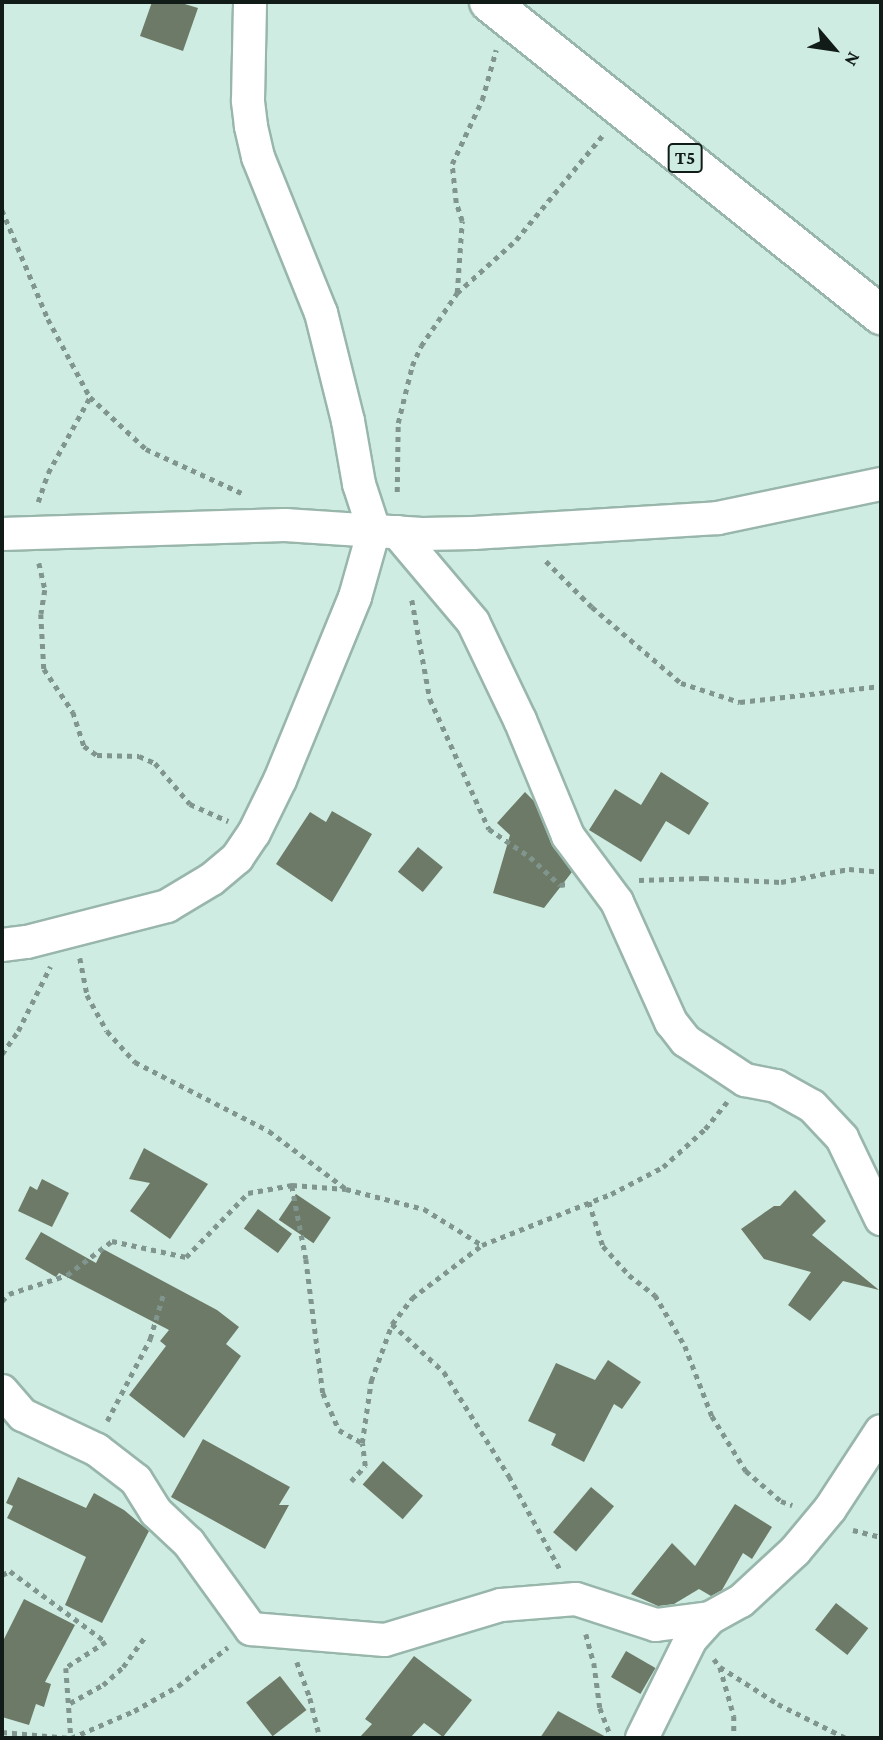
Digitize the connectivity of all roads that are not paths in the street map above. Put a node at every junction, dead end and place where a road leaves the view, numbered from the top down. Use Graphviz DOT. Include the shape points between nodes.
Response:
graph roads {
  1 [pos="250,2"];
  2 [pos="499,10"];
  3 [pos="881,315"];
  4 [pos="881,484"];
  5 [pos="15,534"];
  6 [pos="395,538"];
  7 [pos="2,945"];
  8 [pos="881,1219"];
  9 [pos="2,1391"];
  10 [pos="881,1431"];
  11 [pos="700,1628"];
  12 [pos="642,1738"];
  1 -- 6 [label="street" via="248,100 262,168 321,313 359,484"];
  2 -- 3 [label="highway, T5"];
  4 -- 6 [label="street" via="718,518"];
  5 -- 6 [label="street" via="285,524"];
  6 -- 7 [label="street" via="355,597 280,780 237,858 167,906"];
  6 -- 8 [label="street" via="473,622 569,835 623,913 671,1021 686,1041 745,1080 776,1086 812,1106 842,1138"];
  9 -- 11 [label="street" via="23,1415 97,1450 136,1480 156,1512 188,1543 251,1629 385,1640 501,1605 576,1599 656,1625"];
  10 -- 11 [label="street" via="822,1518 765,1581"];
  11 -- 12 [label="street"];
}
